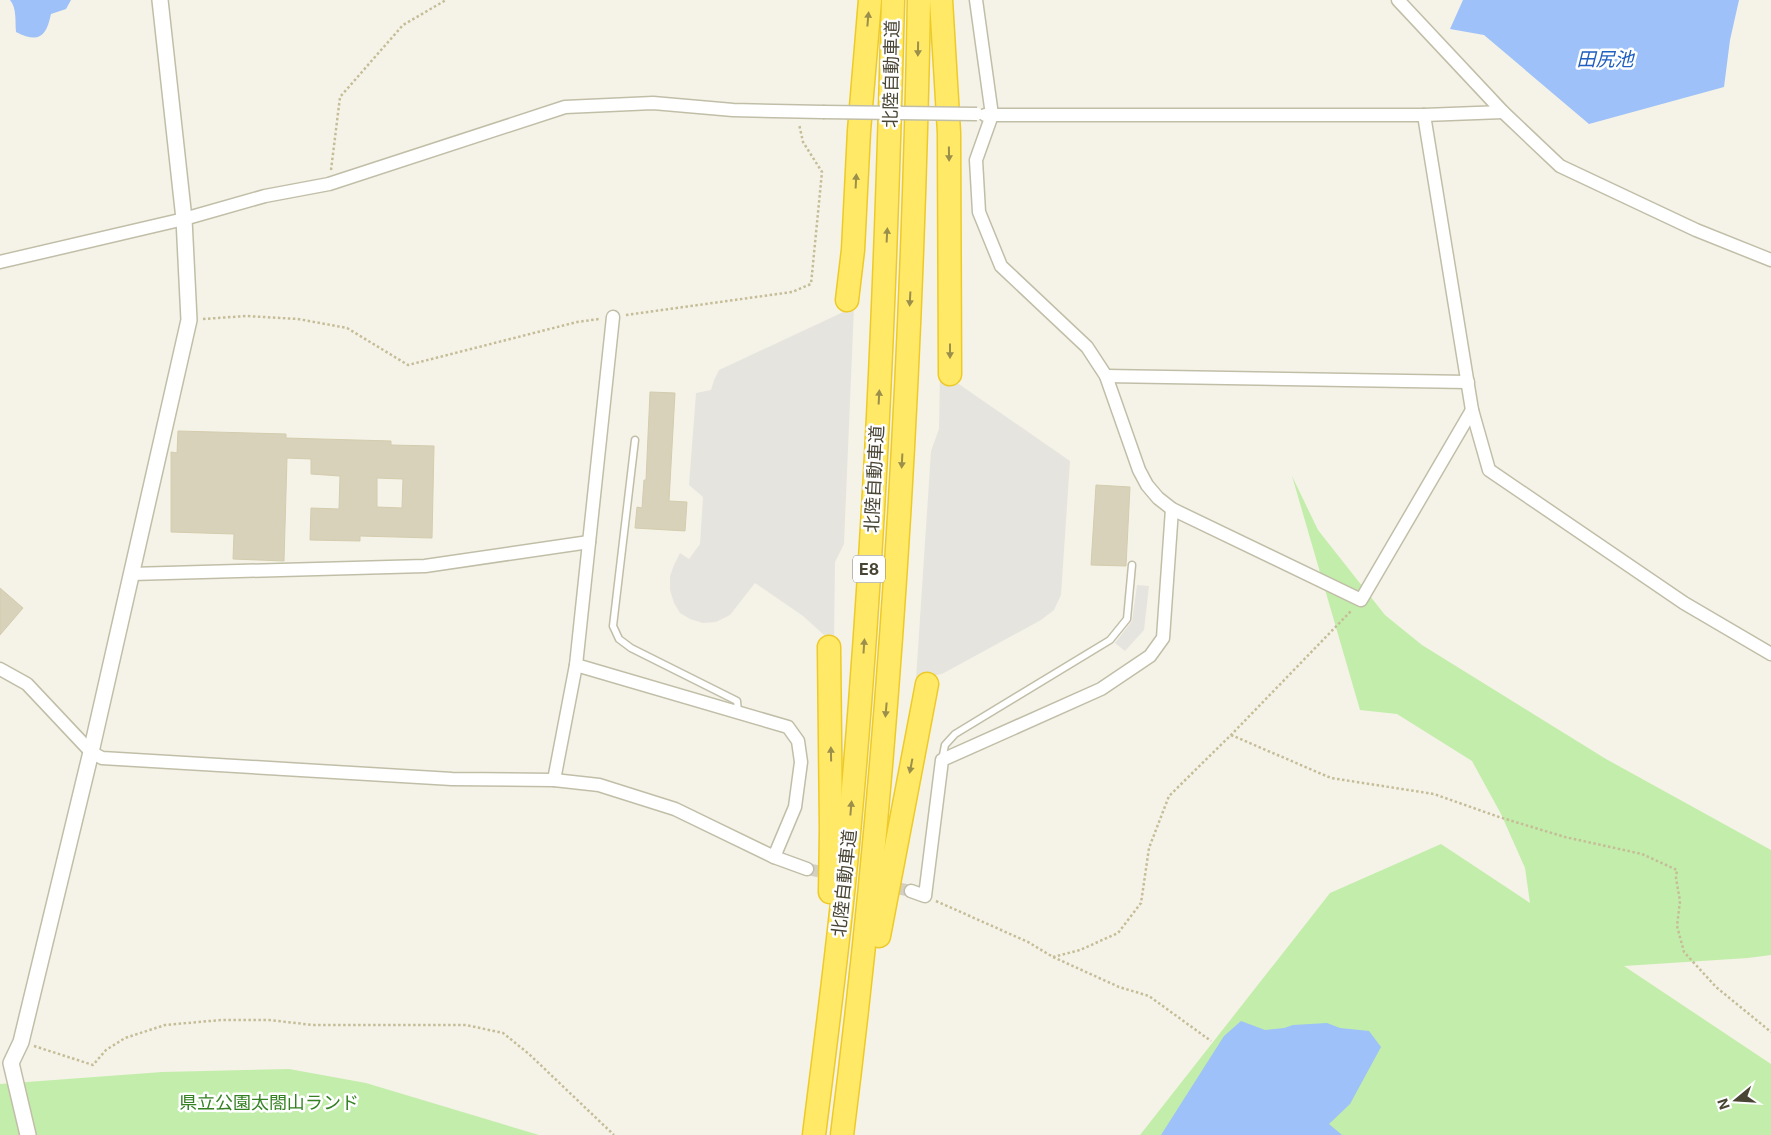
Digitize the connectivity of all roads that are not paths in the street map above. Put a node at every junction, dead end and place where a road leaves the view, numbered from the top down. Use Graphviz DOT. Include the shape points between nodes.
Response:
graph roads {
  1 [pos="160,0"];
  2 [pos="870,0"];
  3 [pos="893,0"];
  4 [pos="919,0"];
  5 [pos="941,0"];
  6 [pos="976,0"];
  7 [pos="1398,0"];
  8 [pos="1503,112"];
  9 [pos="992,115"];
  10 [pos="1424,115"];
  11 [pos="184,219"];
  12 [pos="1771,260"];
  13 [pos="0,262"];
  14 [pos="847,300"];
  15 [pos="613,317"];
  16 [pos="950,374"];
  17 [pos="1106,376"];
  18 [pos="1468,382"];
  19 [pos="1472,410"];
  20 [pos="635,440"];
  21 [pos="1172,509"];
  22 [pos="589,542"];
  23 [pos="1132,565"];
  24 [pos="131,574"];
  25 [pos="830,647"];
  26 [pos="1771,654"];
  27 [pos="576,664"];
  28 [pos="0,669"];
  29 [pos="927,684"];
  30 [pos="738,712"];
  31 [pos="91,752"];
  32 [pos="942,760"];
  33 [pos="554,780"];
  34 [pos="774,857"];
  35 [pos="807,870"];
  36 [pos="911,892"];
  37 [pos="6,1060"];
  38 [pos="28,1135"];
  39 [pos="814,1135"];
  40 [pos="842,1135"];
  41 [pos="850,1135"];
  1 -- 11 [label="street"];
  14 -- 2 [label="highway, one-way"];
  39 -- 3 [label="highway, 北陸自動車道 / E8, one-way" via="840,927 860,701 882,340"];
  4 -- 40 [label="highway, 北陸自動車道 / E8, one-way" via="913,241 887,705 866,932"];
  5 -- 16 [label="highway, one-way" via="949,134"];
  6 -- 9 [label="street"];
  7 -- 8 [label="street"];
  8 -- 10 [label="street"];
  8 -- 12 [label="street" via="1560,166 1696,230"];
  9 -- 10 [label="street"];
  9 -- 11 [label="street, bridge" via="733,110 653,103 565,107 330,184 265,196"];
  9 -- 17 [label="street" via="976,160 979,212 1001,266 1087,347"];
  10 -- 18 [label="street"];
  11 -- 13 [label="street"];
  11 -- 24 [label="street" via="189,320"];
  15 -- 22 [label="street"];
  17 -- 18 [label="street"];
  17 -- 21 [label="street" via="1138,470 1146,485"];
  18 -- 19 [label="street"];
  19 -- 21 [label="street" via="1361,600"];
  19 -- 26 [label="street" via="1489,470 1684,602"];
  20 -- 30 [label="lane" via="614,626 618,639 737,701"];
  21 -- 32 [label="street" via="1162,638 1150,656 1101,689"];
  22 -- 24 [label="street" via="425,566"];
  22 -- 27 [label="street"];
  23 -- 32 [label="lane" via="1127,619 1110,640 956,734 945,745"];
  24 -- 31 [label="street"];
  39 -- 25 [label="highway, one-way" via="829,913"];
  27 -- 30 [label="street"];
  27 -- 33 [label="street"];
  28 -- 31 [label="street" via="26,684"];
  29 -- 41 [label="highway, one-way" via="878,940"];
  30 -- 34 [label="street" via="788,728 798,741 801,762 795,807"];
  31 -- 33 [label="street" via="102,758 452,779"];
  31 -- 37 [label="street" via="21,1042"];
  32 -- 36 [label="street" via="925,896"];
  33 -- 34 [label="street" via="599,785 675,809"];
  34 -- 35 [label="street"];
  37 -- 38 [label="street"];
}
